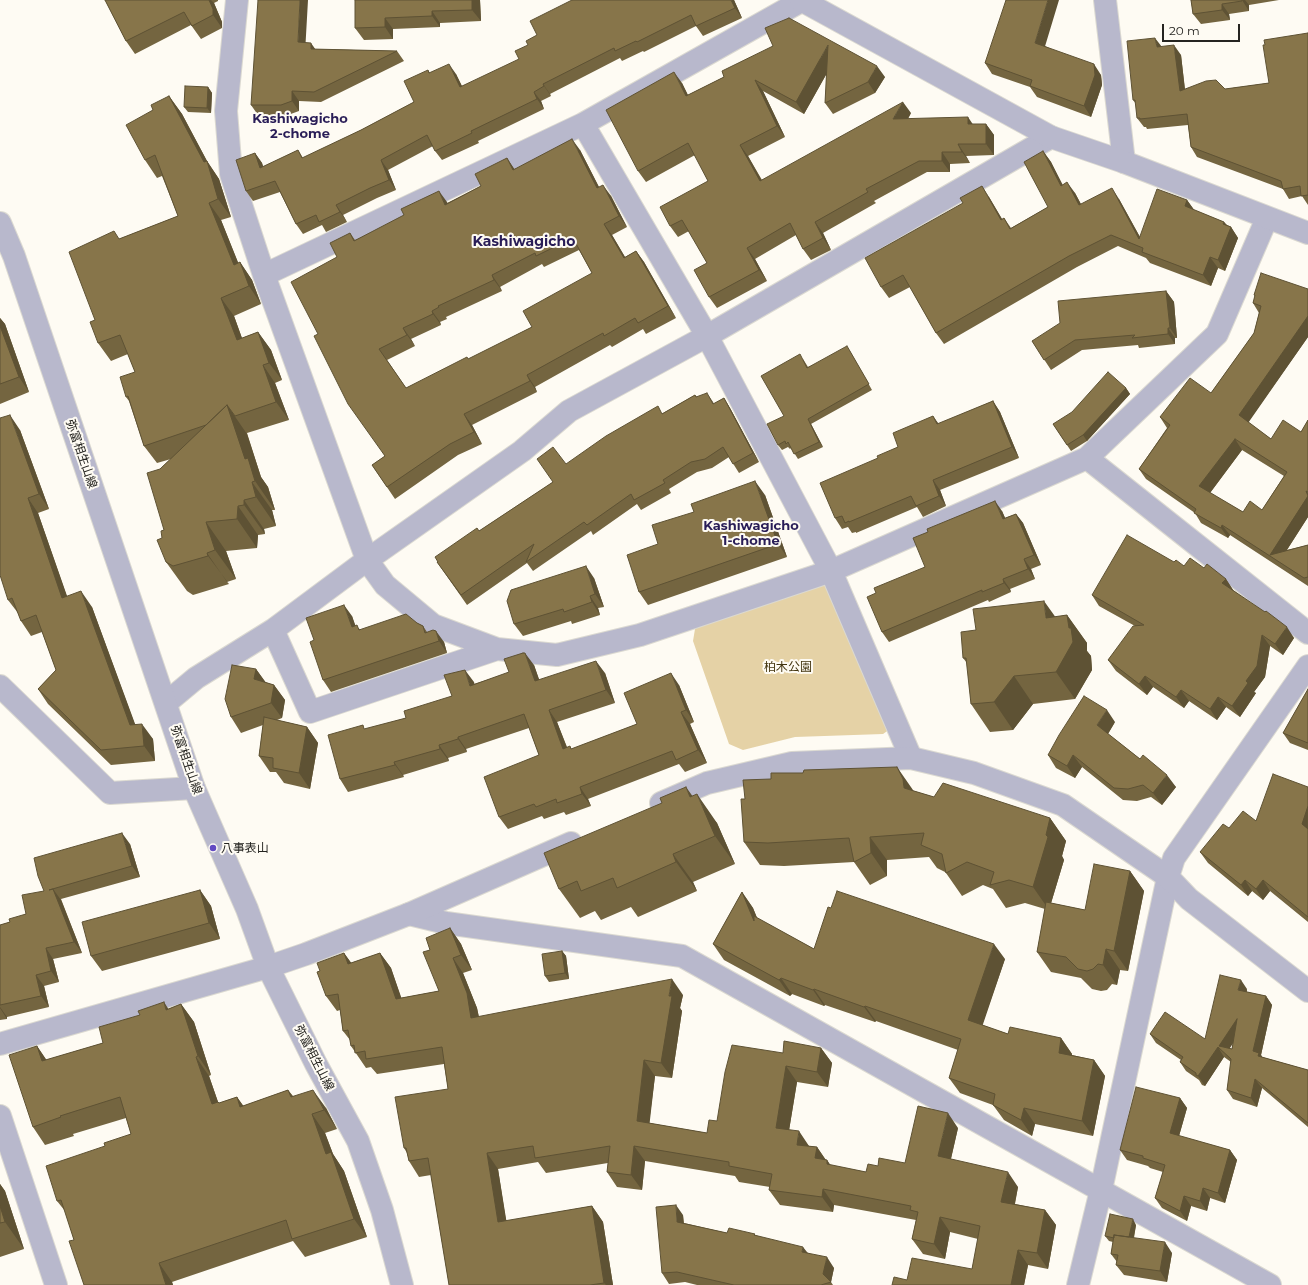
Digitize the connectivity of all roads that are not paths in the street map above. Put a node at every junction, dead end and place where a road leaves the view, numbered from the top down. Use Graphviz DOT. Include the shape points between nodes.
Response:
graph roads {
  1 [pos="237,0"];
  2 [pos="802,0"];
  3 [pos="1105,0"];
  4 [pos="583,124"];
  5 [pos="1051,137"];
  6 [pos="1124,162"];
  7 [pos="1267,218"];
  8 [pos="0,223"];
  9 [pos="1308,233"];
  10 [pos="264,275"];
  11 [pos="707,336"];
  12 [pos="1087,458"];
  13 [pos="367,560"];
  14 [pos="831,570"];
  15 [pos="273,630"];
  16 [pos="1308,633"];
  17 [pos="497,650"];
  18 [pos="1308,666"];
  19 [pos="0,686"];
  20 [pos="166,703"];
  21 [pos="911,758"];
  22 [pos="194,788"];
  23 [pos="642,812"];
  24 [pos="591,834"];
  25 [pos="1168,877"];
  26 [pos="409,914"];
  27 [pos="268,967"];
  28 [pos="1308,991"];
  29 [pos="0,1044"];
  30 [pos="0,1116"];
  31 [pos="1101,1190"];
  32 [pos="56,1285"];
  33 [pos="402,1285"];
  34 [pos="1078,1285"];
  35 [pos="1270,1285"];
  1 -- 10 [label="street" via="226,111 231,174"];
  2 -- 4 [label="street"];
  2 -- 5 [label="street"];
  3 -- 6 [label="street"];
  4 -- 10 [label="street"];
  4 -- 11 [label="street"];
  5 -- 6 [label="street"];
  5 -- 11 [label="street"];
  6 -- 7 [label="street"];
  7 -- 9 [label="street"];
  7 -- 12 [label="street" via="1217,334"];
  8 -- 20 [label="street, 弥富相生山線" via="14,256"];
  10 -- 13 [label="street"];
  11 -- 13 [label="street" via="570,411 522,451"];
  11 -- 14 [label="street"];
  12 -- 14 [label="street"];
  12 -- 16 [label="street"];
  13 -- 15 [label="street"];
  13 -- 17 [label="street" via="385,585 433,625"];
  14 -- 17 [label="street" via="640,635 556,655"];
  14 -- 21 [label="street"];
  15 -- 17 [label="street" via="310,712"];
  15 -- 20 [label="street" via="196,678"];
  18 -- 25 [label="street" via="1174,858"];
  19 -- 22 [label="street" via="110,792"];
  20 -- 22 [label="street, 弥富相生山線"];
  21 -- 23 [label="street" via="792,762 707,783"];
  21 -- 25 [label="street" via="974,773 1063,805"];
  22 -- 27 [label="street, 弥富相生山線" via="247,909"];
  24 -- 26 [label="street"];
  25 -- 28 [label="street" via="1189,899"];
  25 -- 31 [label="street"];
  26 -- 27 [label="street"];
  26 -- 31 [label="street" via="446,923 682,956"];
  27 -- 29 [label="street"];
  27 -- 33 [label="street, 弥富相生山線" via="358,1141 382,1210"];
  30 -- 32 [label="street"];
  31 -- 34 [label="street"];
  31 -- 35 [label="street"];
}
